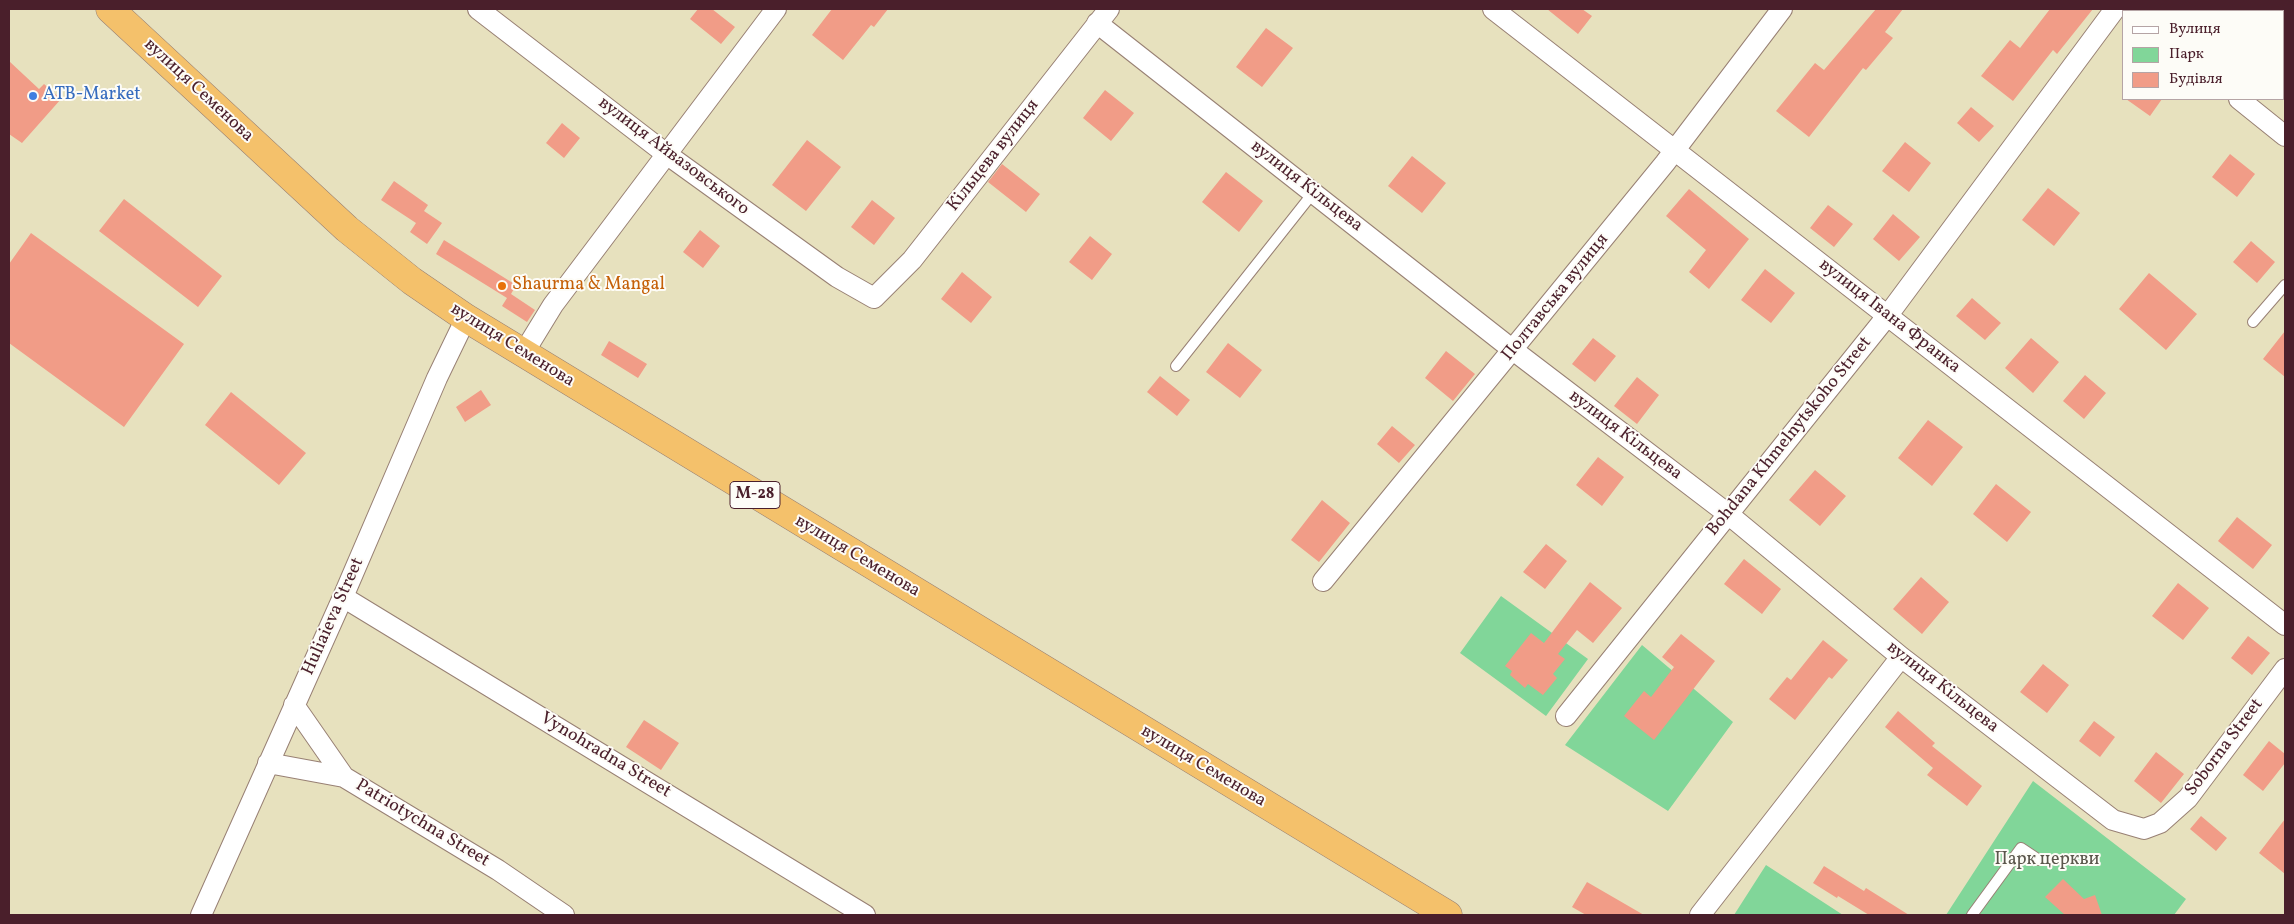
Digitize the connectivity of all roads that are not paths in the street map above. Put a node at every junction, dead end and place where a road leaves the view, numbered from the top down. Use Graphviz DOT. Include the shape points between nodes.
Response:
graph roads {
  1 [pos="110,9"];
  2 [pos="478,9"];
  3 [pos="776,9"];
  4 [pos="1493,9"];
  5 [pos="1782,9"];
  6 [pos="2115,9"];
  7 [pos="1103,16"];
  8 [pos="2239,100"];
  9 [pos="2285,136"];
  10 [pos="1674,149"];
  11 [pos="666,153"];
  12 [pos="1313,193"];
  13 [pos="2285,285"];
  14 [pos="874,298"];
  15 [pos="1888,315"];
  16 [pos="466,318"];
  17 [pos="2253,322"];
  18 [pos="1513,350"];
  19 [pos="523,354"];
  20 [pos="1176,366"];
  21 [pos="1728,514"];
  22 [pos="1322,581"];
  23 [pos="343,597"];
  24 [pos="2285,625"];
  25 [pos="1901,656"];
  26 [pos="2285,669"];
  27 [pos="294,705"];
  28 [pos="1566,716"];
  29 [pos="268,763"];
  30 [pos="344,778"];
  31 [pos="2160,823"];
  32 [pos="2039,860"];
  33 [pos="201,915"];
  34 [pos="564,915"];
  35 [pos="865,915"];
  36 [pos="1448,915"];
  37 [pos="1700,915"];
  38 [pos="1972,915"];
  1 -- 16 [label="highway, вулиця Семенова / М-28" via="347,229 412,281"];
  2 -- 11 [label="street, вулиця Айвазовського"];
  3 -- 11 [label="street"];
  4 -- 10 [label="street, вулиця Івана Франка"];
  5 -- 10 [label="street, Полтавська вулиця"];
  6 -- 15 [label="street, Bohdana Khmelnytskoho Street"];
  7 -- 12 [label="street, вулиця Кільцева"];
  7 -- 14 [label="street, Кільцева вулиця" via="912,260"];
  8 -- 9 [label="street"];
  10 -- 15 [label="street, вулиця Івана Франка"];
  10 -- 18 [label="street, Полтавська вулиця"];
  11 -- 14 [label="street, вулиця Айвазовського" via="837,276"];
  11 -- 19 [label="street" via="553,305"];
  12 -- 18 [label="street, вулиця Кільцева"];
  12 -- 20 [label="lane"];
  13 -- 17 [label="lane"];
  15 -- 21 [label="street, Bohdana Khmelnytskoho Street"];
  15 -- 24 [label="street, вулиця Івана Франка"];
  16 -- 19 [label="highway, вулиця Семенова / М-28"];
  16 -- 23 [label="street, Huliaieva Street"];
  18 -- 21 [label="street, вулиця Кільцева"];
  18 -- 22 [label="street, Полтавська вулиця"];
  19 -- 36 [label="highway, вулиця Семенова / М-28"];
  21 -- 25 [label="street, вулиця Кільцева"];
  21 -- 28 [label="street, Bohdana Khmelnytskoho Street"];
  23 -- 27 [label="street, Huliaieva Street"];
  23 -- 35 [label="street, Vynohradna Street"];
  25 -- 31 [label="street, вулиця Кільцева" via="2113,820 2144,829"];
  25 -- 37 [label="street"];
  26 -- 31 [label="street, Soborna Street" via="2188,798"];
  27 -- 29 [label="street, Huliaieva Street"];
  27 -- 30 [label="street"];
  29 -- 30 [label="street, Patriotychna Street"];
  29 -- 33 [label="street, Huliaieva Street"];
  30 -- 34 [label="street, Patriotychna Street" via="498,870"];
  32 -- 38 [label="lane" via="2022,848"];
}
